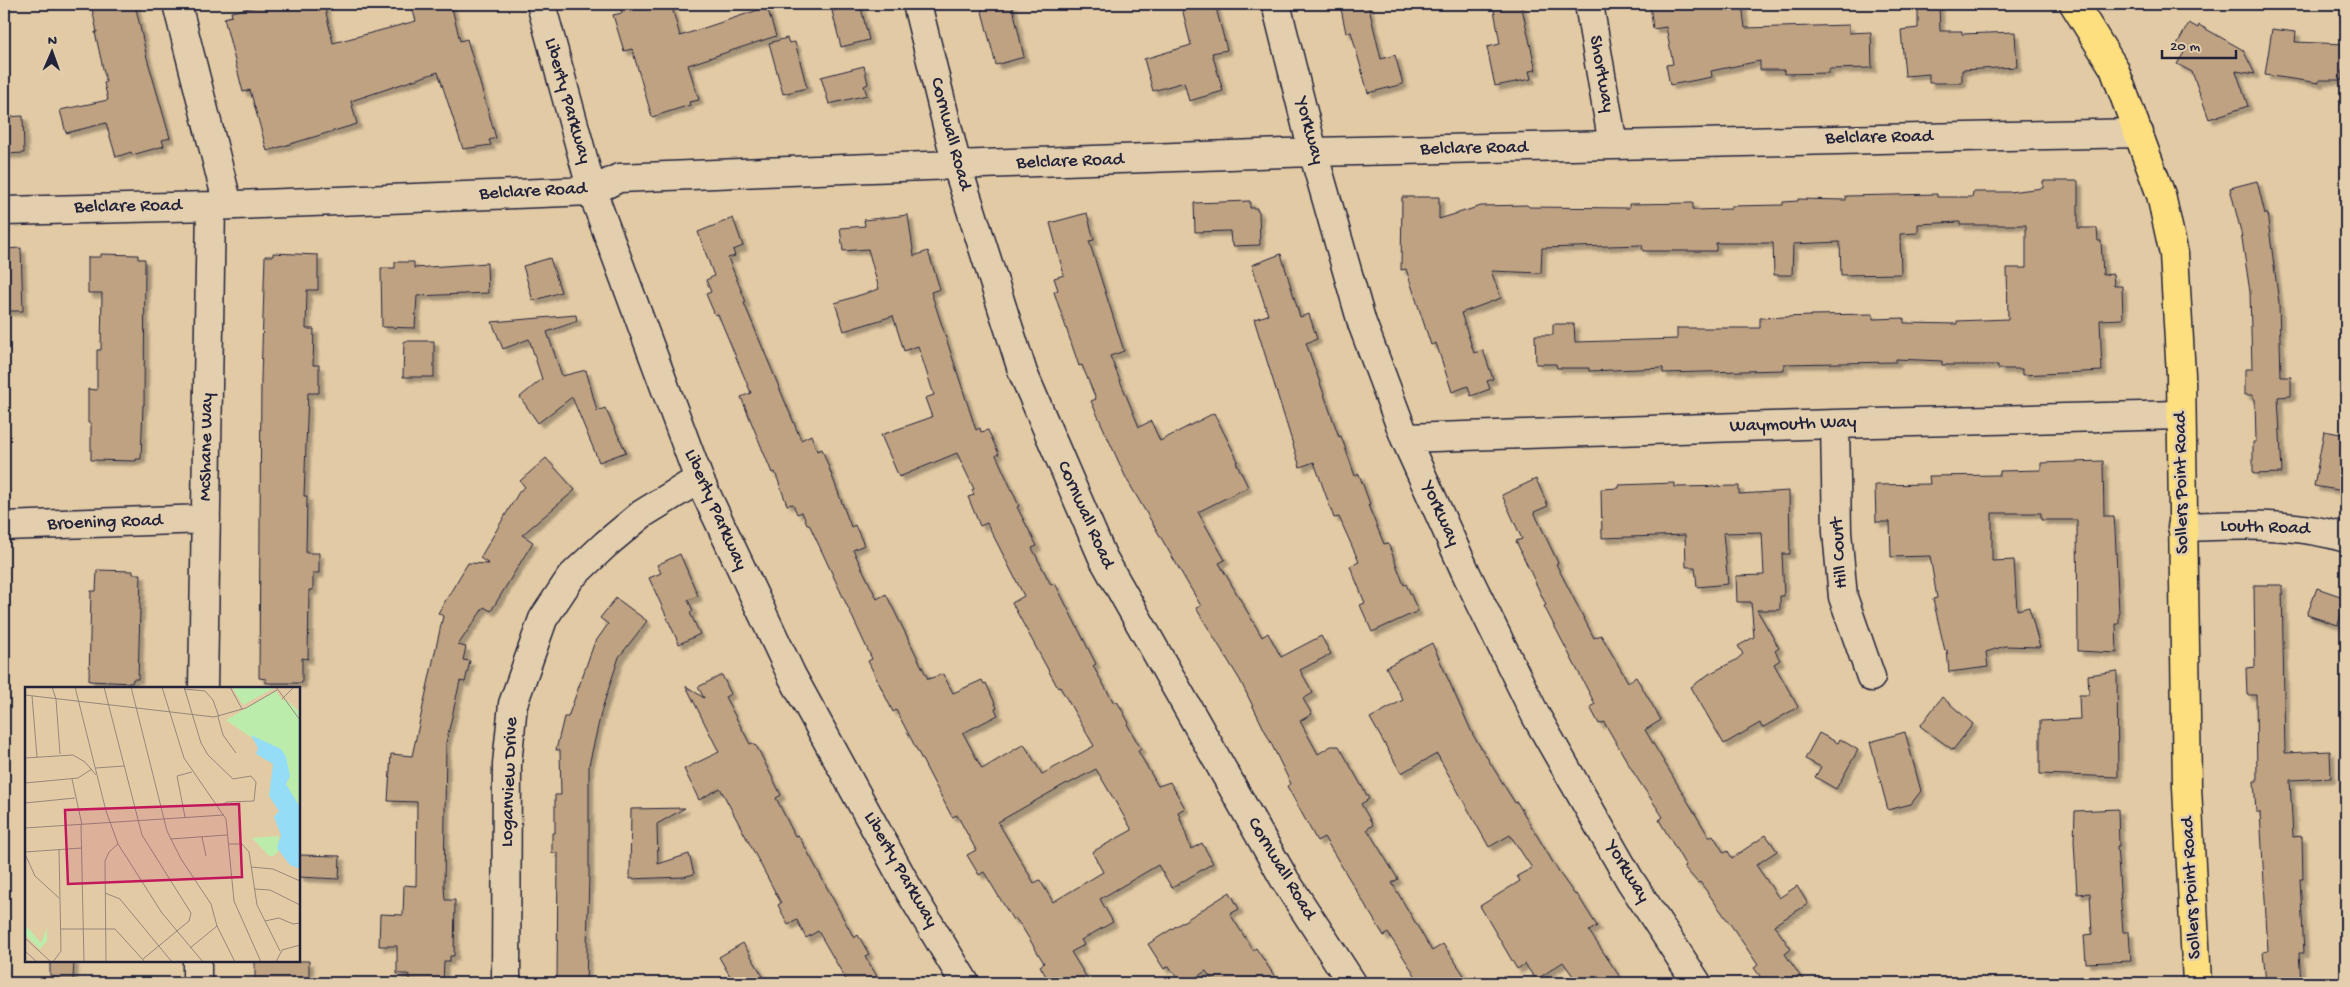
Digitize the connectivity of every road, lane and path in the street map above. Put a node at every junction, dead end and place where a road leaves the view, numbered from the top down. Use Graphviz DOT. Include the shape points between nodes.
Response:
graph roads {
  1 [pos="177,4"];
  2 [pos="541,4"];
  3 [pos="917,4"];
  4 [pos="1276,4"];
  5 [pos="1589,4"];
  6 [pos="2078,5"];
  7 [pos="2139,132"];
  8 [pos="1613,145"];
  9 [pos="1313,152"];
  10 [pos="957,166"];
  11 [pos="592,191"];
  12 [pos="220,206"];
  13 [pos="4,210"];
  14 [pos="2180,415"];
  15 [pos="1835,424"];
  16 [pos="1406,438"];
  17 [pos="699,479"];
  18 [pos="206,519"];
  19 [pos="4,526"];
  20 [pos="2182,527"];
  21 [pos="2346,538"];
  22 [pos="1871,677"];
  23 [pos="203,687"];
  24 [pos="197,962"];
  25 [pos="197,983"];
  26 [pos="506,983"];
  27 [pos="965,983"];
  28 [pos="1352,983"];
  29 [pos="1698,983"];
  30 [pos="2197,983"];
  1 -- 12 [label="street, McShane Way"];
  2 -- 11 [label="street, Liberty Parkway"];
  3 -- 10 [label="street, Cornwall Road"];
  4 -- 9 [label="street, Yorkway"];
  5 -- 8 [label="street, Shortway"];
  6 -- 7 [label="main road, Sollers Point Road" via="2114,68"];
  7 -- 8 [label="street, Belclare Road"];
  7 -- 14 [label="main road, Sollers Point Road" via="2161,195 2174,254 2179,318"];
  8 -- 9 [label="street, Belclare Road"];
  9 -- 10 [label="street, Belclare Road"];
  9 -- 16 [label="street, Yorkway" via="1362,324"];
  10 -- 11 [label="street, Belclare Road" via="619,178"];
  10 -- 28 [label="street, Cornwall Road" via="1023,373 1102,558 1285,880"];
  11 -- 12 [label="street, Belclare Road"];
  11 -- 17 [label="street, Liberty Parkway"];
  12 -- 13 [label="street, Belclare Road"];
  12 -- 18 [label="street, McShane Way"];
  14 -- 15 [label="street, Waymouth Way"];
  14 -- 20 [label="main road, Sollers Point Road"];
  15 -- 16 [label="street, Waymouth Way"];
  15 -- 22 [label="street, Hill Court" via="1837,532 1843,597"];
  16 -- 29 [label="street, Yorkway" via="1467,575 1536,716 1630,880"];
  17 -- 26 [label="street, Loganview Drive" via="642,514 606,544 572,577 543,619 513,704 507,764"];
  17 -- 27 [label="street, Liberty Parkway" via="792,676 910,892"];
  18 -- 19 [label="street, Broening Road"];
  18 -- 23 [label="street, McShane Way"];
  20 -- 21 [label="street, Louth Road" via="2283,525"];
  20 -- 30 [label="main road, Sollers Point Road" via="2187,787"];
  24 -- 25 [label="street"];
}
